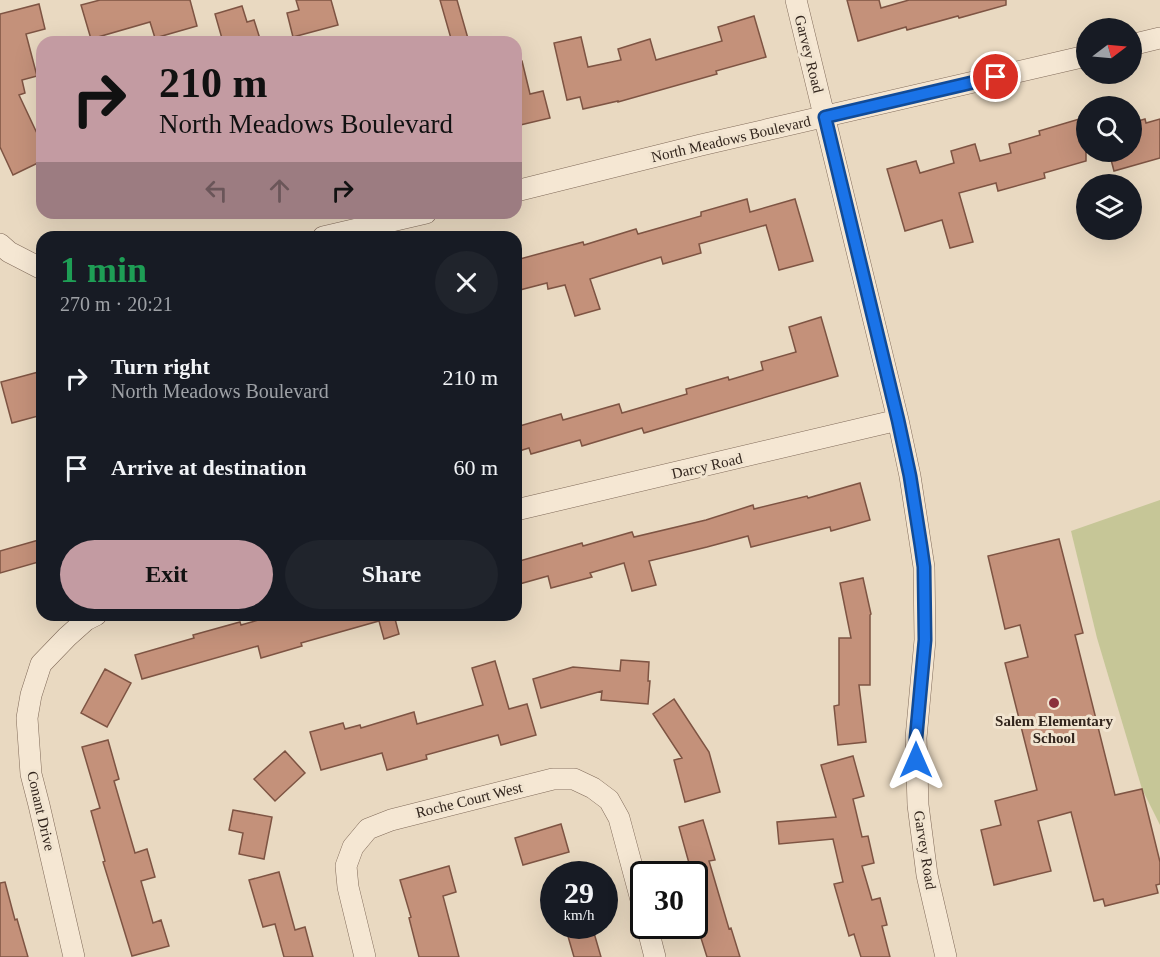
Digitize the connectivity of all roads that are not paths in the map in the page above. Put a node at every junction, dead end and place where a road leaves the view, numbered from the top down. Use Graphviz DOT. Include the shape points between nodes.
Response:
graph roads {
  1 [pos="796,0"];
  2 [pos="1160,38"];
  3 [pos="1142,42"];
  4 [pos="1076,58"];
  5 [pos="825,117"];
  6 [pos="522,190"];
  7 [pos="400,219"];
  8 [pos="349,231"];
  9 [pos="0,244"];
  10 [pos="36,266"];
  11 [pos="898,420"];
  12 [pos="522,509"];
  13 [pos="85,621"];
  14 [pos="631,861"];
  15 [pos="650,939"];
  16 [pos="74,957"];
  17 [pos="365,957"];
  18 [pos="655,957"];
  19 [pos="946,957"];
  1 -- 5 [label="street, Garvey Road"];
  2 -- 3 [label="street"];
  4 -- 5 [label="street, North Meadows Boulevard"];
  5 -- 6 [label="street, North Meadows Boulevard"];
  5 -- 11 [label="street, Garvey Road"];
  7 -- 8 [label="street"];
  9 -- 10 [label="street"];
  11 -- 12 [label="street, Darcy Road"];
  11 -- 19 [label="street, Garvey Road" via="924,567 925,640 916,738 918,805 927,875"];
  13 -- 16 [label="street, Conant Drive" via="41,664 27,718 31,774"];
  14 -- 17 [label="street, Roche Court West" via="619,818 609,800 574,779 553,779 391,820 368,829 353,847 346,866"];
  15 -- 18 [label="street"];
}
